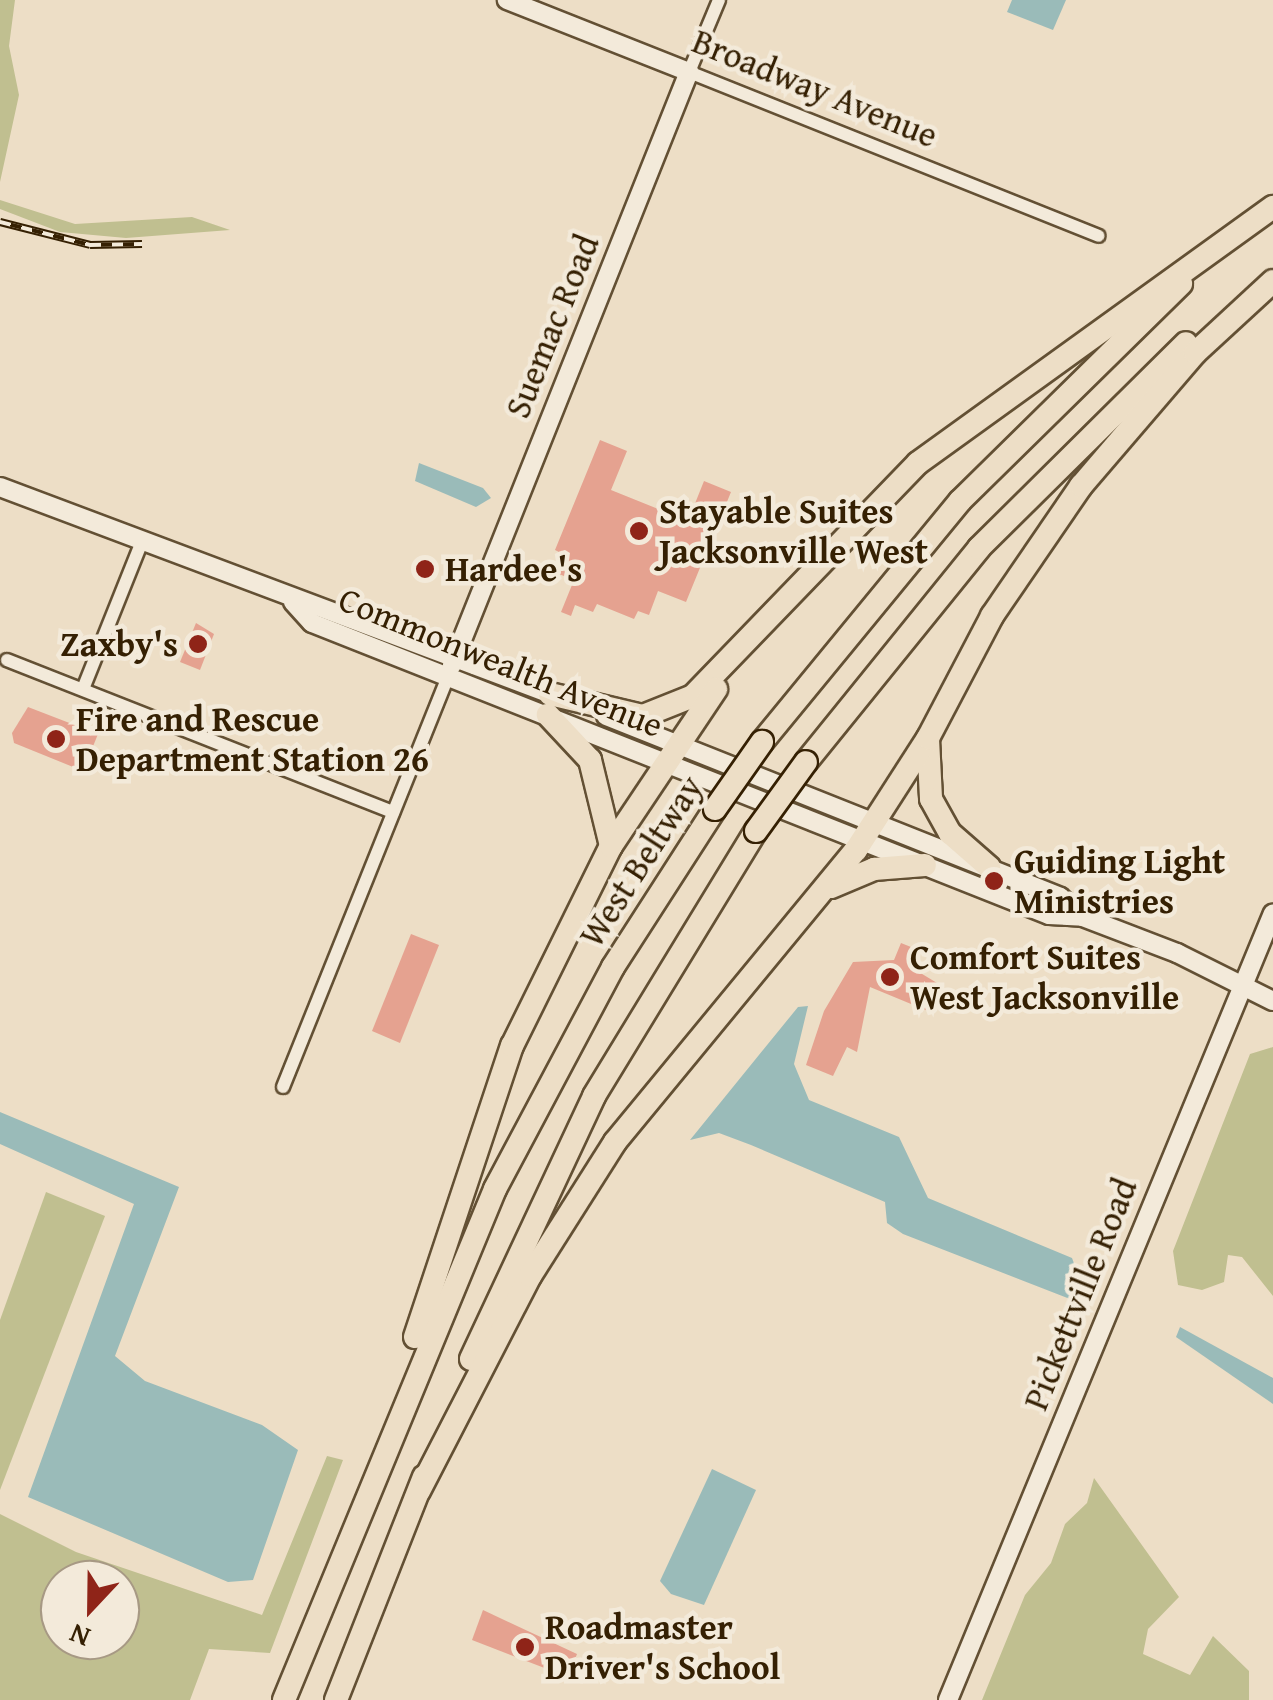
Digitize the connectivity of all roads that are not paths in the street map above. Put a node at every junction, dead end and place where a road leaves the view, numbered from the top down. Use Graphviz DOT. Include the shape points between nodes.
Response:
graph roads {
  1 [pos="507,0"];
  2 [pos="718,0"];
  3 [pos="689,72"];
  4 [pos="1273,206"];
  5 [pos="1098,236"];
  6 [pos="1273,268"];
  7 [pos="1273,281"];
  8 [pos="0,487"];
  9 [pos="141,544"];
  10 [pos="814,571"];
  11 [pos="294,602"];
  12 [pos="456,657"];
  13 [pos="7,660"];
  14 [pos="448,676"];
  15 [pos="83,689"];
  16 [pos="549,705"];
  17 [pos="928,738"];
  18 [pos="671,752"];
  19 [pos="393,812"];
  20 [pos="866,830"];
  21 [pos="611,846"];
  22 [pos="926,865"];
  23 [pos="988,867"];
  24 [pos="819,894"];
  25 [pos="1273,913"];
  26 [pos="1084,917"];
  27 [pos="1244,983"];
  28 [pos="1273,1001"];
  29 [pos="283,1087"];
  30 [pos="418,1490"];
  31 [pos="360,1507"];
  32 [pos="284,1700"];
  33 [pos="336,1700"];
  34 [pos="948,1700"];
  1 -- 3 [label="main road, Broadway Avenue"];
  2 -- 3 [label="street, Suemac Road"];
  3 -- 5 [label="street, Broadway Avenue"];
  3 -- 12 [label="main road, Suemac Road"];
  4 -- 10 [label="highway" via="978,414 918,463"];
  4 -- 31 [label="highway, West Beltway, bridge" via="1150,312 986,474 762,742 612,967 538,1102 475,1231"];
  6 -- 30 [label="highway, bridge" via="1046,476 884,658 756,831 649,998 568,1146"];
  7 -- 17 [label="highway" via="1195,353 1081,486 992,616"];
  8 -- 9 [label="main road, Commonwealth Avenue"];
  9 -- 11 [label="main road, Commonwealth Avenue"];
  9 -- 15 [label="street"];
  10 -- 16 [label="highway" via="693,696 661,712"];
  10 -- 18 [label="highway"];
  11 -- 12 [label="main road, Commonwealth Avenue"];
  11 -- 14 [label="main road, Commonwealth Avenue" via="312,623"];
  12 -- 14 [label="main road, Suemac Road"];
  12 -- 16 [label="main road, Commonwealth Avenue"];
  13 -- 15 [label="street"];
  14 -- 16 [label="main road, Commonwealth Avenue"];
  14 -- 19 [label="street"];
  15 -- 19 [label="street"];
  16 -- 18 [label="main road, Commonwealth Avenue"];
  16 -- 21 [label="highway" via="590,760"];
  17 -- 20 [label="highway"];
  17 -- 23 [label="highway" via="931,798 950,833"];
  18 -- 20 [label="main road, Commonwealth Avenue"];
  18 -- 21 [label="highway"];
  19 -- 29 [label="street"];
  20 -- 22 [label="main road, Commonwealth Avenue"];
  20 -- 23 [label="main road, Commonwealth Avenue"];
  20 -- 24 [label="highway"];
  21 -- 31 [label="highway" via="496,1085"];
  22 -- 24 [label="highway" via="852,874"];
  22 -- 26 [label="main road, Commonwealth Avenue" via="1050,914"];
  23 -- 26 [label="main road, Commonwealth Avenue" via="1060,897"];
  24 -- 30 [label="highway" via="615,1142 530,1276"];
  25 -- 27 [label="main road, Pickettville Road"];
  26 -- 27 [label="main road, Commonwealth Avenue"];
  27 -- 28 [label="main road, Commonwealth Avenue"];
  27 -- 34 [label="main road, Pickettville Road"];
  30 -- 33 [label="highway"];
  31 -- 32 [label="highway, West Beltway"];
}
